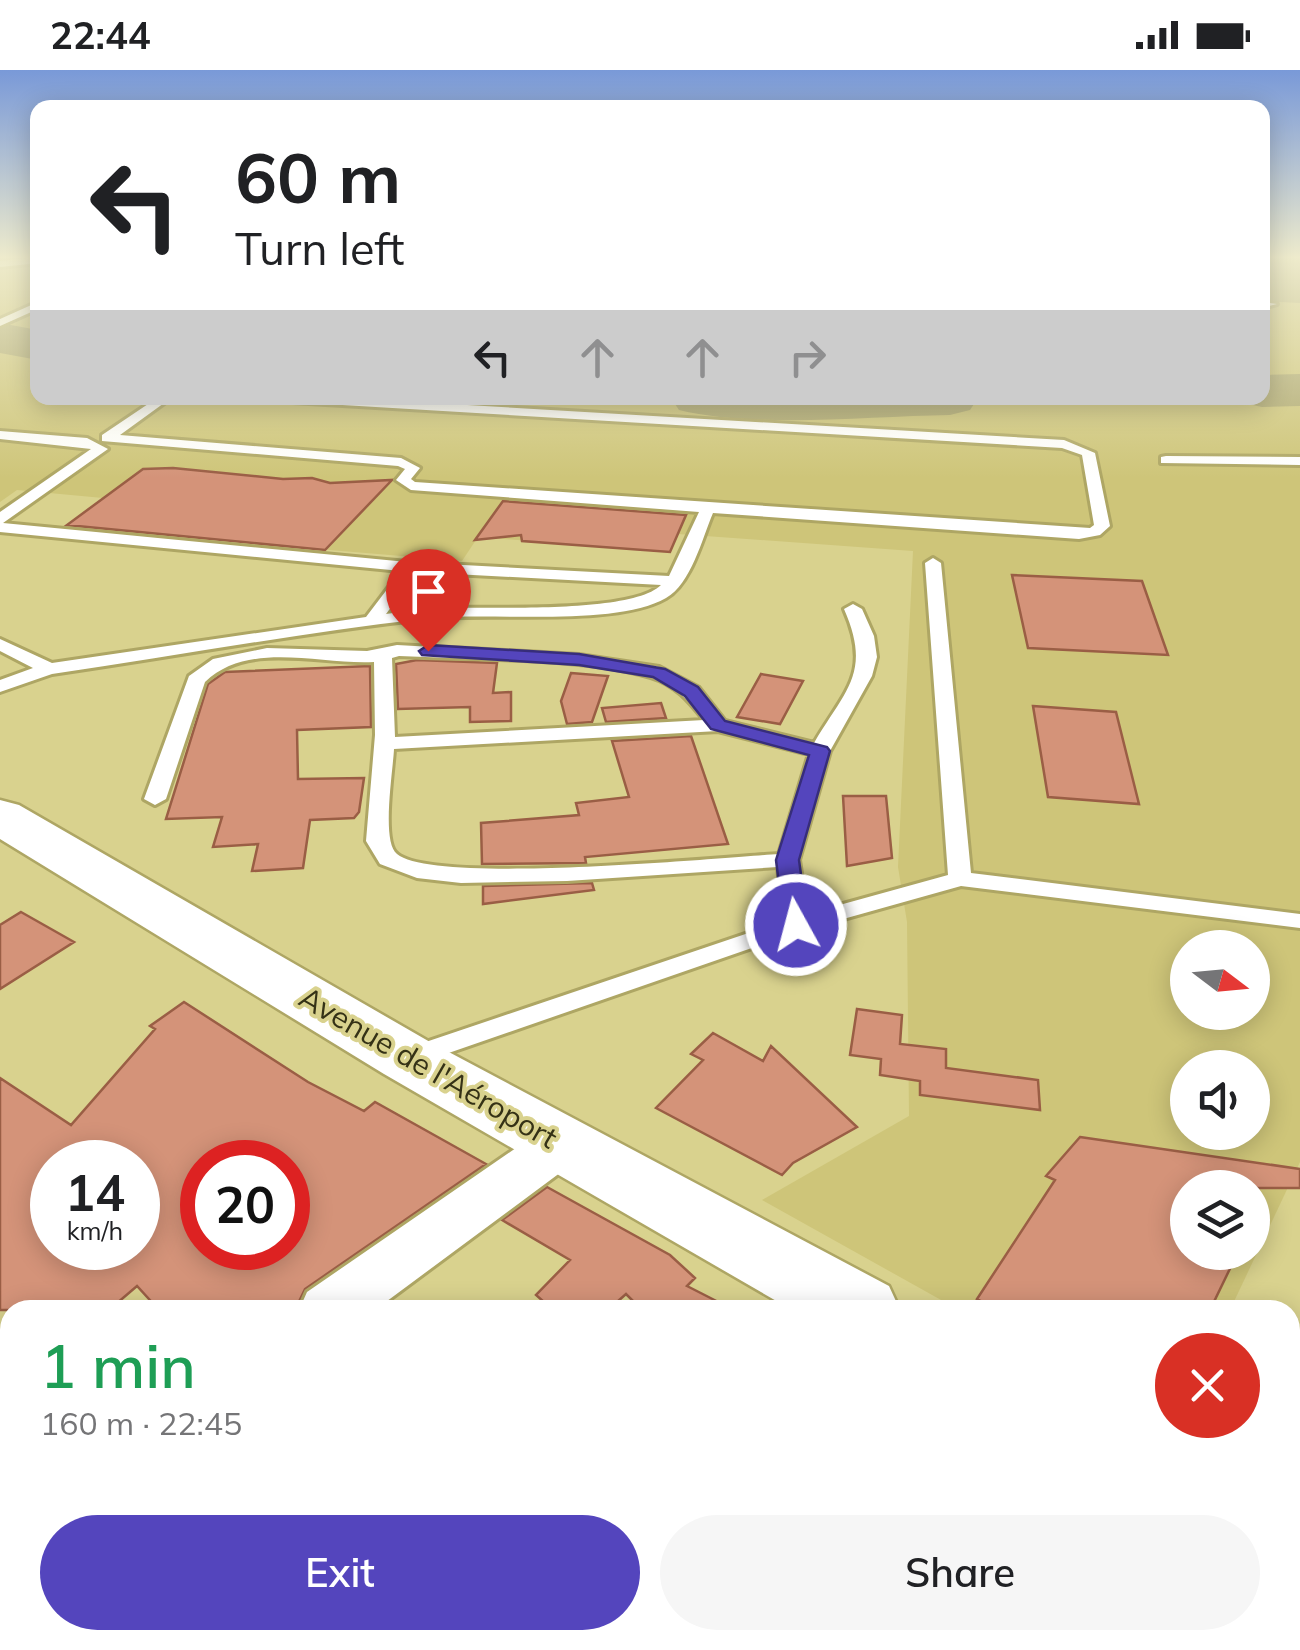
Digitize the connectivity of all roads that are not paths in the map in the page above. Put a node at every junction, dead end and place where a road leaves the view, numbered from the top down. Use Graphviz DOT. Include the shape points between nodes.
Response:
graph roads {
  1 [pos="155,405"];
  2 [pos="409,405"];
  3 [pos="0,435"];
  4 [pos="1166,460"];
  5 [pos="1300,461"];
  6 [pos="0,501"];
  7 [pos="22,502"];
  8 [pos="708,508"];
  9 [pos="0,519"];
  10 [pos="0,528"];
  11 [pos="933,564"];
  12 [pos="407,568"];
  13 [pos="675,581"];
  14 [pos="853,609"];
  15 [pos="372,621"];
  16 [pos="0,644"];
  17 [pos="384,658"];
  18 [pos="49,669"];
  19 [pos="0,686"];
  20 [pos="718,725"];
  21 [pos="385,744"];
  22 [pos="820,751"];
  23 [pos="155,798"];
  24 [pos="0,816"];
  25 [pos="788,860"];
  26 [pos="960,879"];
  27 [pos="1300,920"];
  28 [pos="796,925"];
  29 [pos="407,1058"];
  30 [pos="561,1144"];
  31 [pos="344,1300"];
  32 [pos="844,1300"];
  1 -- 8 [label="lane" via="107,438 401,462 413,468 403,480 411,486"];
  2 -- 8 [label="lane" via="1064,444 1088,453 1102,526 1079,534"];
  3 -- 7 [label="lane" via="87,442 100,449"];
  4 -- 5 [label="lane"];
  6 -- 7 [label="lane"];
  7 -- 9 [label="lane"];
  8 -- 13 [label="lane"];
  10 -- 12 [label="lane"];
  11 -- 26 [label="lane"];
  12 -- 13 [label="lane"];
  12 -- 15 [label="lane"];
  13 -- 15 [label="lane" via="642,602 598,610 474,610"];
  14 -- 22 [label="lane" via="868,657"];
  15 -- 18 [label="lane"];
  16 -- 18 [label="lane"];
  17 -- 20 [label="lane" via="397,650 491,653 658,673 692,692"];
  17 -- 21 [label="lane"];
  17 -- 23 [label="lane" via="309,652 224,660 206,669 196,680"];
  18 -- 19 [label="lane"];
  20 -- 21 [label="lane"];
  20 -- 22 [label="lane"];
  21 -- 25 [label="lane" via="378,842 388,860 417,871 567,874"];
  22 -- 25 [label="lane"];
  24 -- 29 [label="highway, Avenue de l'Aéroport"];
  25 -- 28 [label="lane"];
  26 -- 27 [label="lane"];
  26 -- 28 [label="lane"];
  28 -- 29 [label="lane"];
  29 -- 30 [label="highway, Avenue de l'Aéroport"];
  30 -- 31 [label="street"];
  30 -- 32 [label="highway, Avenue de l'Aéroport"];
}
